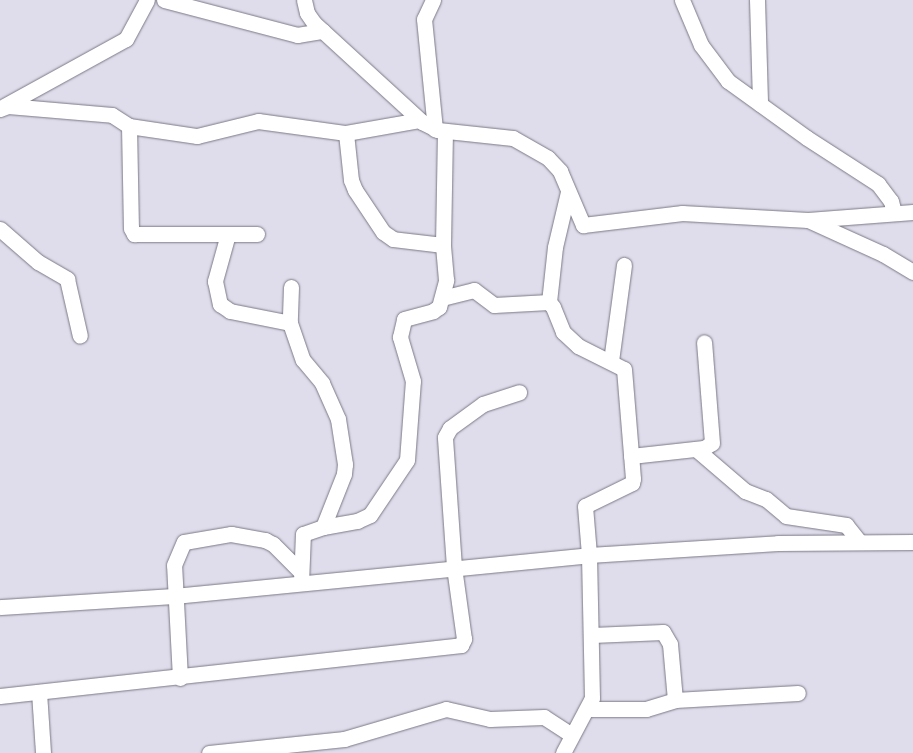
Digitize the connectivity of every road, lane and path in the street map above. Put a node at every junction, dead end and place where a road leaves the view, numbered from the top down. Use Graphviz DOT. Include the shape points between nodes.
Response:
graph roads {
  1 [pos="147,0"];
  2 [pos="164,0"];
  3 [pos="304,0"];
  4 [pos="433,0"];
  5 [pos="682,0"];
  6 [pos="757,0"];
  7 [pos="323,31"];
  8 [pos="760,104"];
  9 [pos="2,107"];
  10 [pos="419,120"];
  11 [pos="129,126"];
  12 [pos="440,130"];
  13 [pos="346,133"];
  14 [pos="568,192"];
  15 [pos="913,212"];
  16 [pos="894,213"];
  17 [pos="808,220"];
  18 [pos="0,229"];
  19 [pos="228,234"];
  20 [pos="257,234"];
  21 [pos="443,245"];
  22 [pos="624,265"];
  23 [pos="913,272"];
  24 [pos="291,287"];
  25 [pos="442,298"];
  26 [pos="549,302"];
  27 [pos="290,323"];
  28 [pos="80,336"];
  29 [pos="704,342"];
  30 [pos="612,361"];
  31 [pos="519,392"];
  32 [pos="696,449"];
  33 [pos="631,456"];
  34 [pos="323,527"];
  35 [pos="860,542"];
  36 [pos="913,542"];
  37 [pos="589,555"];
  38 [pos="454,567"];
  39 [pos="300,577"];
  40 [pos="174,596"];
  41 [pos="0,607"];
  42 [pos="592,635"];
  43 [pos="180,678"];
  44 [pos="39,692"];
  45 [pos="798,693"];
  46 [pos="0,696"];
  47 [pos="676,700"];
  48 [pos="588,709"];
  49 [pos="572,735"];
  50 [pos="43,753"];
  51 [pos="209,753"];
  52 [pos="563,753"];
  1 -- 9 [label="street" via="126,39"];
  2 -- 7 [label="street" via="297,35"];
  3 -- 7 [label="street" via="310,18"];
  4 -- 12 [label="street" via="424,19"];
  5 -- 8 [label="street" via="701,45 716,68 728,81"];
  6 -- 8 [label="street"];
  7 -- 10 [label="street"];
  8 -- 16 [label="street" via="878,184 891,201"];
  9 -- 11 [label="street" via="112,115"];
  10 -- 12 [label="street"];
  10 -- 13 [label="street"];
  11 -- 13 [label="street" via="197,136 258,121"];
  11 -- 19 [label="street" via="131,228 134,234"];
  12 -- 14 [label="street" via="507,136 519,140 553,162"];
  12 -- 21 [label="street"];
  13 -- 21 [label="street" via="352,185 384,232 399,240"];
  14 -- 17 [label="street" via="580,221 588,226 703,212"];
  14 -- 26 [label="street" via="555,247"];
  15 -- 16 [label="street"];
  16 -- 17 [label="street"];
  17 -- 23 [label="street" via="883,254"];
  18 -- 28 [label="street" via="38,262 67,279"];
  19 -- 20 [label="street"];
  19 -- 27 [label="street" via="215,281 220,304 230,311"];
  21 -- 25 [label="street" via="446,275"];
  22 -- 30 [label="street"];
  24 -- 27 [label="street"];
  25 -- 26 [label="street" via="474,290 494,306"];
  25 -- 34 [label="street" via="436,310 404,319 400,340 413,381 407,460 370,515 357,521"];
  26 -- 30 [label="street" via="566,336 582,349"];
  27 -- 34 [label="street" via="303,360 322,383 339,423 345,471"];
  29 -- 32 [label="street" via="713,438 709,447"];
  30 -- 33 [label="street" via="624,369"];
  31 -- 38 [label="street" via="483,404 446,433"];
  32 -- 33 [label="street"];
  32 -- 35 [label="street" via="745,492 766,499 786,516 846,525"];
  33 -- 37 [label="street" via="632,483 585,506"];
  34 -- 39 [label="street" via="306,532 302,537"];
  35 -- 36 [label="street"];
  35 -- 37 [label="street" via="778,543"];
  37 -- 38 [label="street"];
  37 -- 42 [label="street"];
  38 -- 39 [label="street"];
  38 -- 43 [label="street" via="464,639 461,645"];
  39 -- 40 [label="street"];
  39 -- 40 [label="street" via="273,544 265,540 231,534 187,540 180,545 174,559"];
  40 -- 41 [label="street"];
  40 -- 43 [label="street"];
  42 -- 47 [label="street" via="663,632 670,644"];
  42 -- 48 [label="street" via="592,698"];
  43 -- 44 [label="street"];
  44 -- 46 [label="street"];
  44 -- 50 [label="street"];
  45 -- 47 [label="street"];
  47 -- 48 [label="street" via="646,709"];
  48 -- 49 [label="street"];
  49 -- 51 [label="street" via="544,717 490,719 446,709 344,739"];
  49 -- 52 [label="street"];
}
